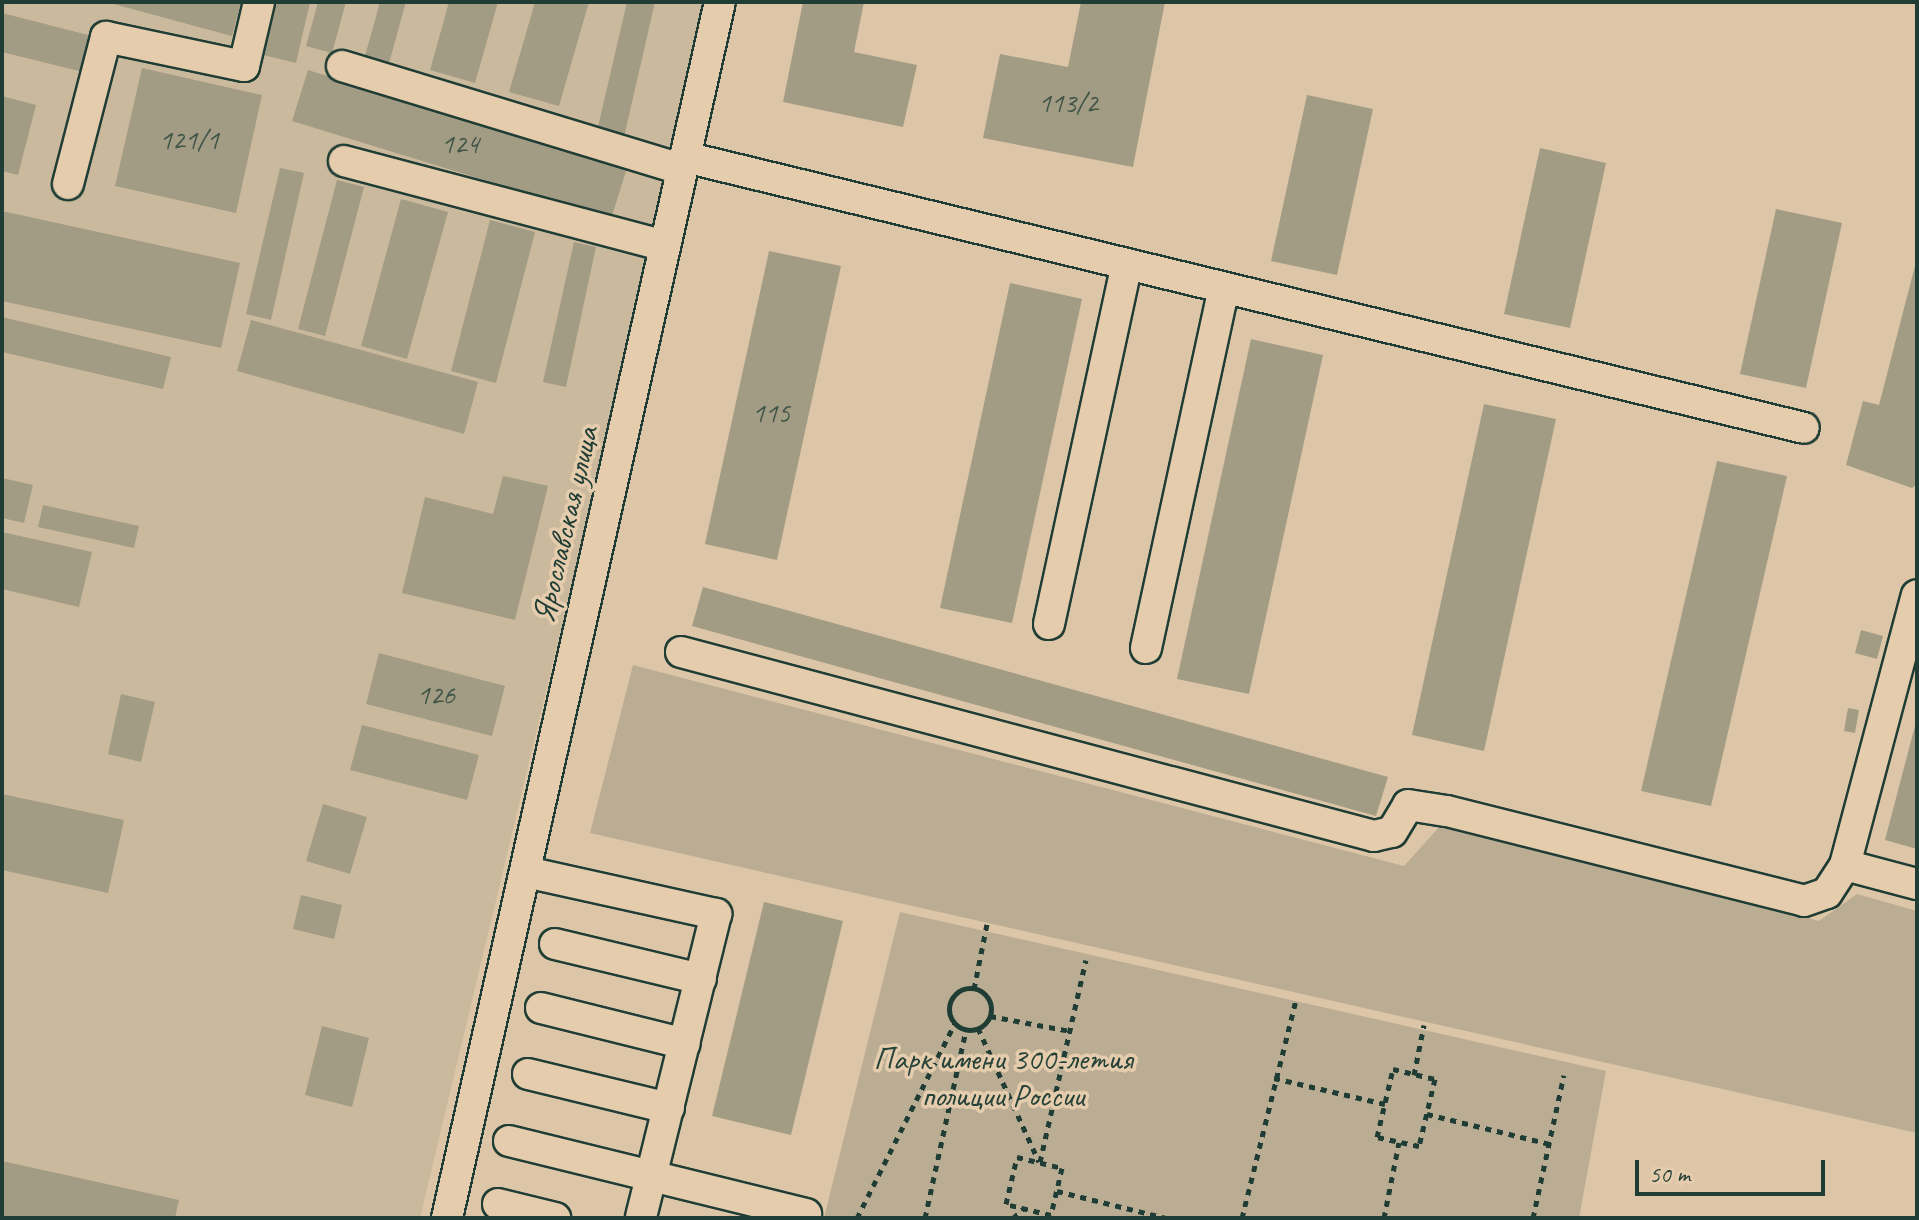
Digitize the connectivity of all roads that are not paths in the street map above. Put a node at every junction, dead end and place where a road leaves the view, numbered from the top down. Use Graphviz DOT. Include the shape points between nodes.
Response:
graph roads {
  1 [pos="259,2"];
  2 [pos="720,2"];
  3 [pos="342,66"];
  4 [pos="344,161"];
  5 [pos="684,163"];
  6 [pos="68,184"];
  7 [pos="665,246"];
  8 [pos="1127,264"];
  9 [pos="1224,288"];
  10 [pos="1804,428"];
  11 [pos="1917,595"];
  12 [pos="1049,624"];
  13 [pos="1146,648"];
  14 [pos="681,652"];
  15 [pos="1845,865"];
  16 [pos="526,872"];
  17 [pos="1917,884"];
  18 [pos="555,944"];
  19 [pos="701,979"];
  20 [pos="541,1008"];
  21 [pos="685,1044"];
  22 [pos="528,1074"];
  23 [pos="669,1108"];
  24 [pos="509,1141"];
  25 [pos="652,1177"];
  26 [pos="498,1204"];
  27 [pos="806,1214"];
  28 [pos="447,1218"];
  29 [pos="555,1218"];
  30 [pos="641,1218"];
  1 -- 6 [label="street" via="244,66 106,37"];
  2 -- 5 [label="street, Ярославская улица"];
  3 -- 5 [label="street"];
  4 -- 7 [label="street"];
  5 -- 7 [label="street, Ярославская улица"];
  5 -- 8 [label="street"];
  7 -- 16 [label="street, Ярославская улица"];
  8 -- 9 [label="street"];
  8 -- 12 [label="street"];
  9 -- 10 [label="street"];
  9 -- 13 [label="street"];
  11 -- 15 [label="street"];
  14 -- 15 [label="street" via="1374,836 1392,832 1408,805 1804,901 1827,893"];
  15 -- 17 [label="street"];
  16 -- 19 [label="street" via="716,914"];
  16 -- 28 [label="street, Ярославская улица"];
  18 -- 19 [label="street"];
  19 -- 21 [label="street"];
  20 -- 21 [label="street"];
  21 -- 23 [label="street"];
  22 -- 23 [label="street"];
  23 -- 25 [label="street"];
  24 -- 25 [label="street"];
  25 -- 27 [label="street"];
  25 -- 30 [label="street"];
  26 -- 29 [label="street"];
}
